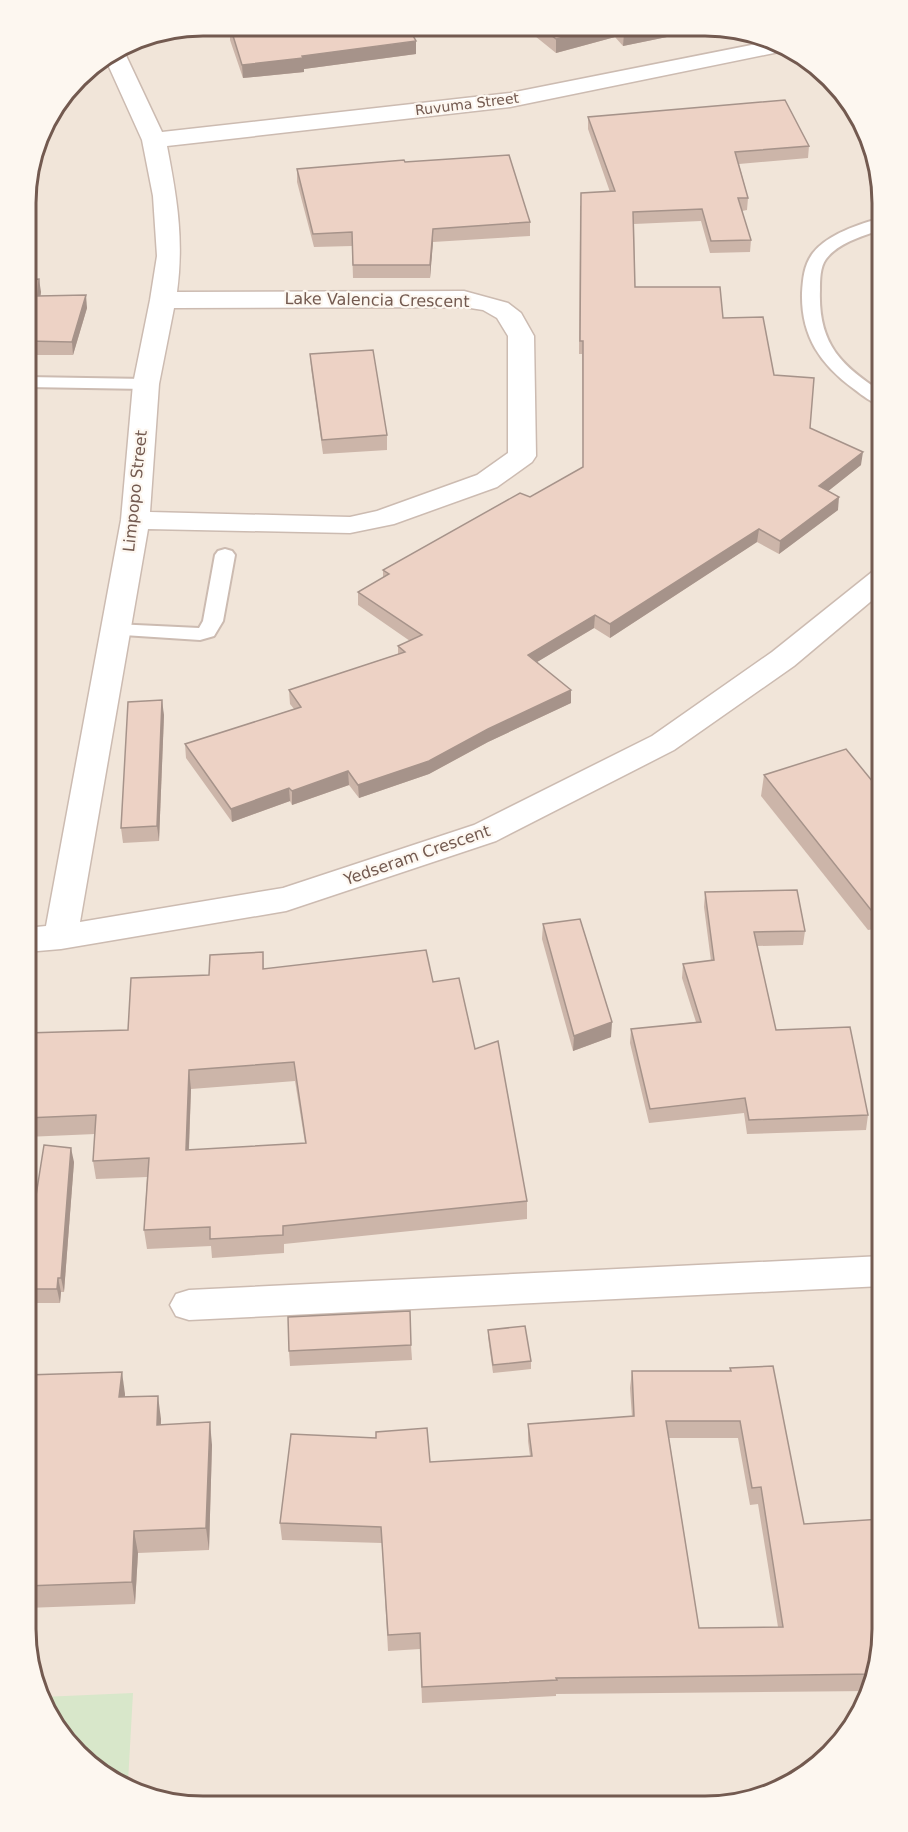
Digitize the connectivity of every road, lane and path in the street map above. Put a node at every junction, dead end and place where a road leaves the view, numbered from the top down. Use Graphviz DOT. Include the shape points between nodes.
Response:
graph roads {
  1 [pos="768,49"];
  2 [pos="117,60"];
  3 [pos="154,140"];
  4 [pos="872,227"];
  5 [pos="163,300"];
  6 [pos="36,382"];
  7 [pos="146,384"];
  8 [pos="872,393"];
  9 [pos="135,520"];
  10 [pos="225,555"];
  11 [pos="872,588"];
  12 [pos="115,630"];
  13 [pos="62,937"];
  14 [pos="36,939"];
  15 [pos="872,1271"];
  16 [pos="189,1305"];
  1 -- 3 [label="street, Ruvuma Street" via="510,100"];
  2 -- 3 [label="street, Limpopo Street"];
  3 -- 5 [label="street, Limpopo Street" via="165,196 169,256"];
  4 -- 8 [label="lane" via="822,254 813,266 809,306 821,350 835,366"];
  5 -- 7 [label="street, Limpopo Street"];
  5 -- 9 [label="street, Lake Valencia Crescent" via="464,299 493,304 515,319 521,336 522,456 487,481 384,518 350,525"];
  6 -- 7 [label="lane"];
  7 -- 9 [label="street, Limpopo Street"];
  9 -- 12 [label="street, Limpopo Street"];
  10 -- 12 [label="lane" via="213,621 207,632"];
  11 -- 13 [label="street, Yedseram Crescent" via="783,659 663,743 485,833 286,899"];
  12 -- 13 [label="street, Limpopo Street"];
  13 -- 14 [label="street, Yedseram Crescent"];
  15 -- 16 [label="street"];
}
